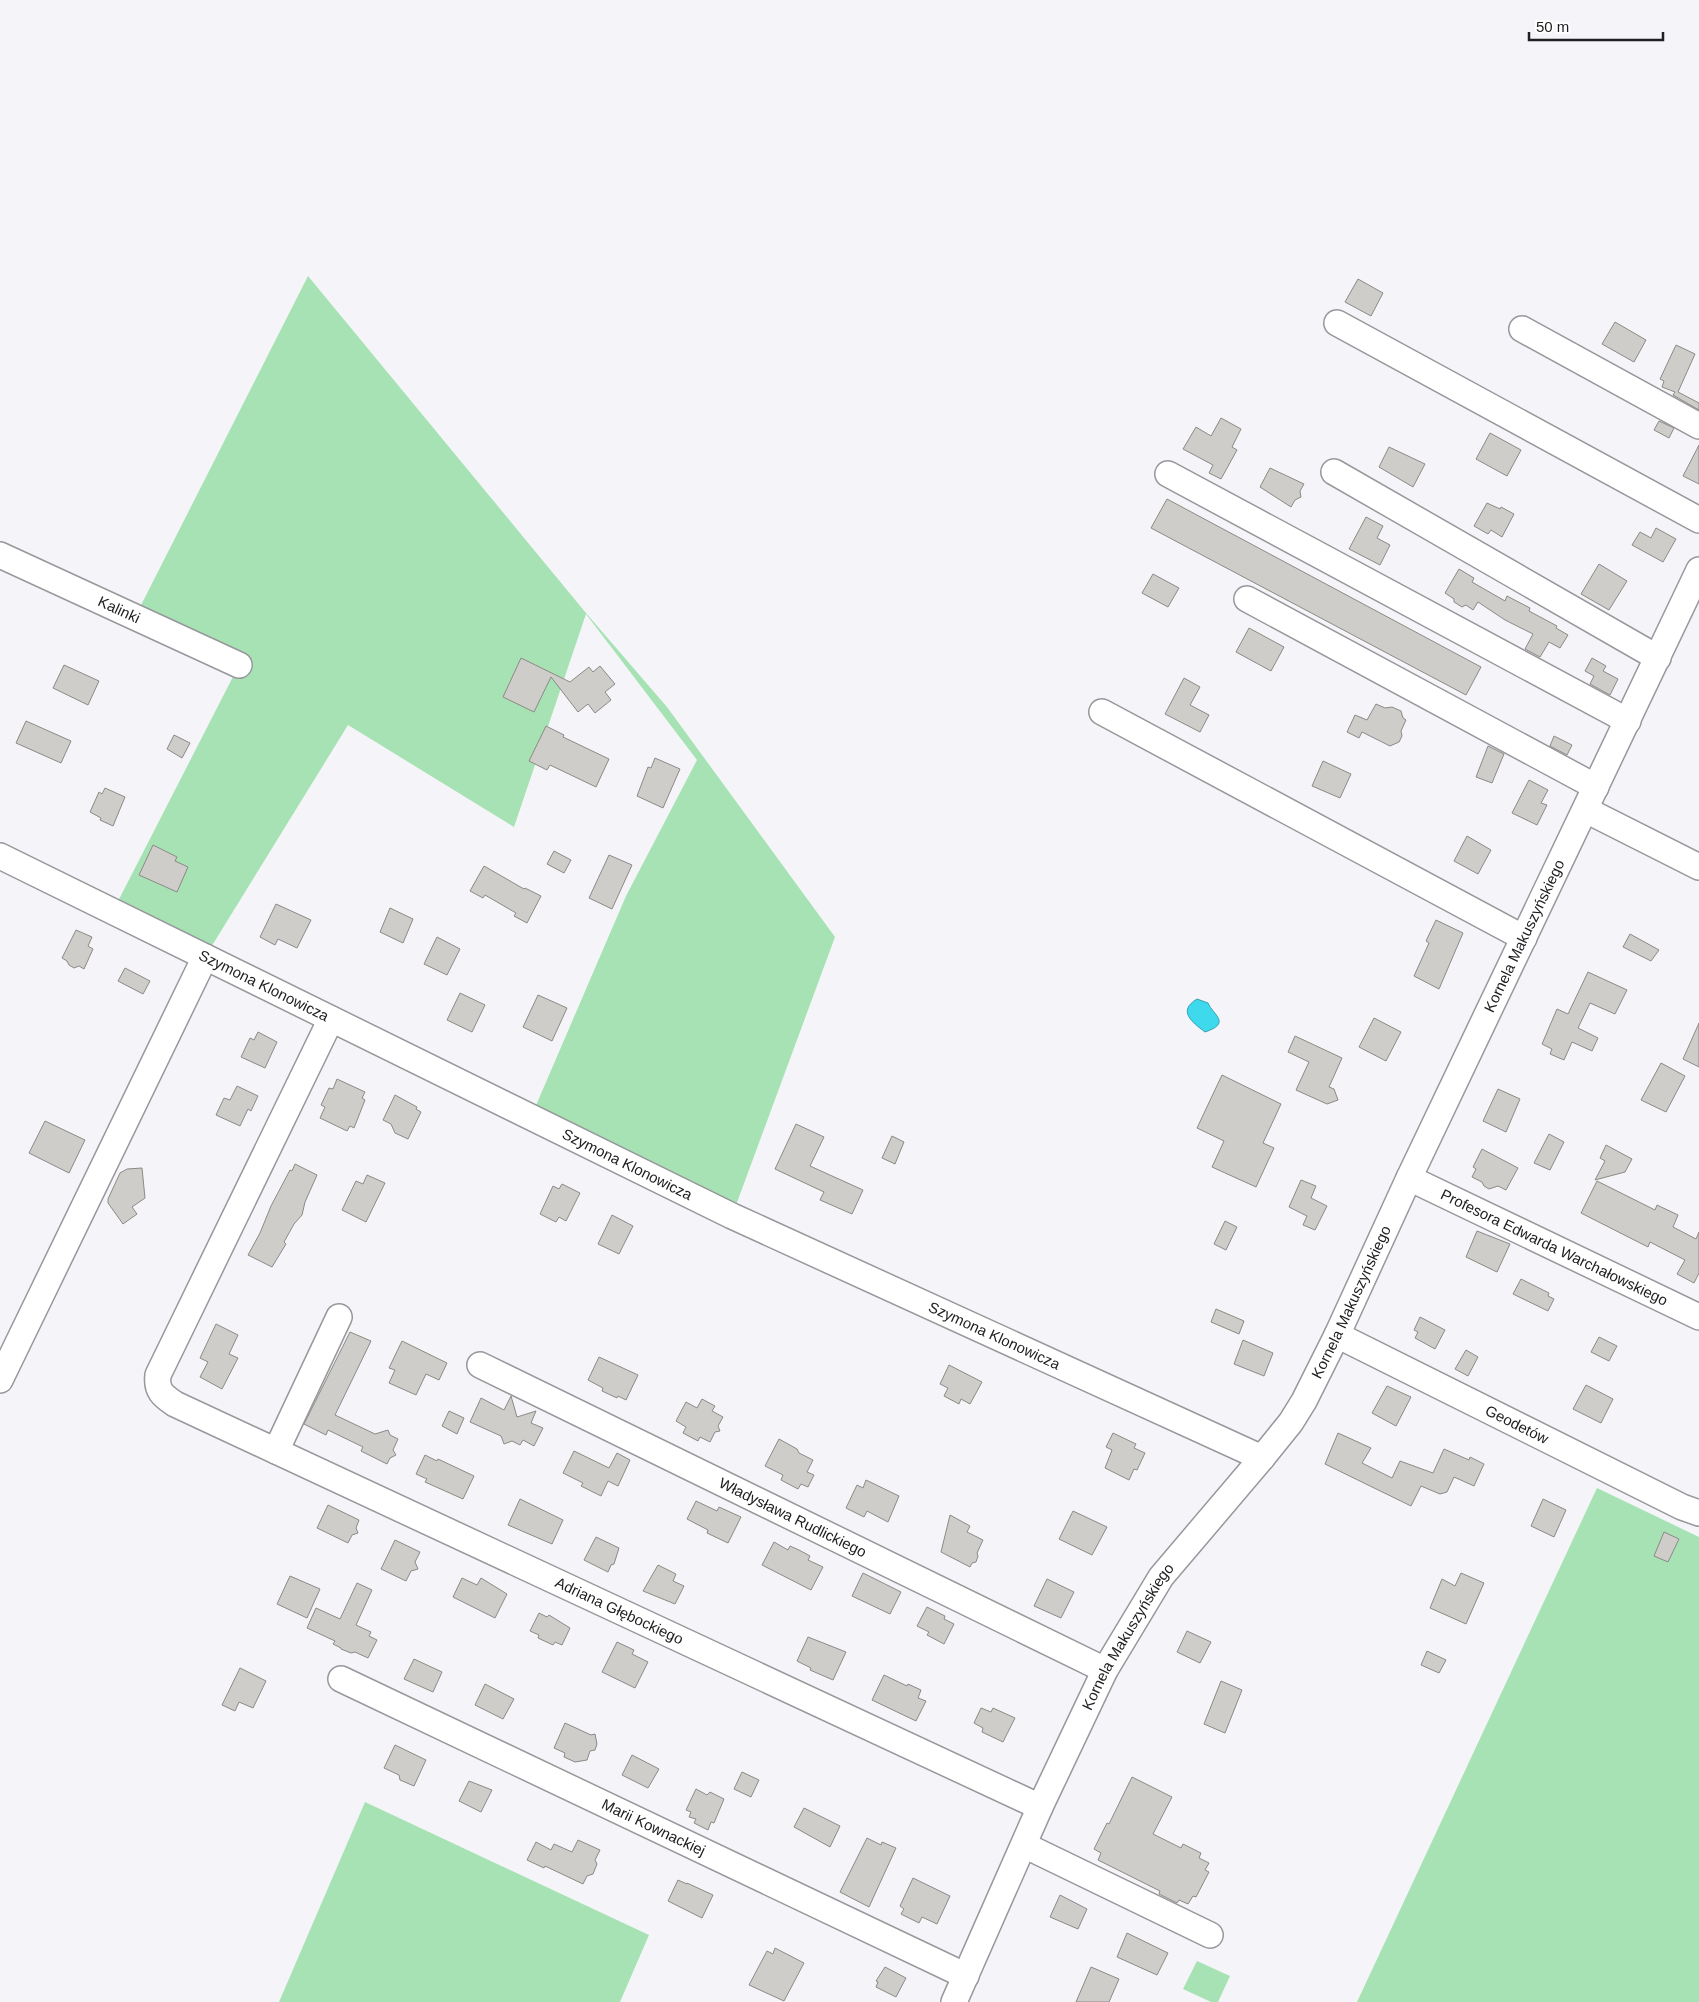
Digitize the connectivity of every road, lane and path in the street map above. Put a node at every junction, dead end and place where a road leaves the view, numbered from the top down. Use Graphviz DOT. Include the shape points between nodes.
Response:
graph roads {
  1 [pos="1337,323"];
  2 [pos="1522,329"];
  3 [pos="1699,426"];
  4 [pos="1334,472"];
  5 [pos="1168,474"];
  6 [pos="1699,520"];
  7 [pos="0,555"];
  8 [pos="1699,570"];
  9 [pos="1247,599"];
  10 [pos="1691,606"];
  11 [pos="1658,658"];
  12 [pos="239,665"];
  13 [pos="1102,712"];
  14 [pos="1628,721"];
  15 [pos="1596,787"];
  16 [pos="1586,810"];
  17 [pos="0,856"];
  18 [pos="1699,867"];
  19 [pos="1524,938"];
  20 [pos="206,957"];
  21 [pos="331,1019"];
  22 [pos="1409,1178"];
  23 [pos="339,1317"];
  24 [pos="1699,1317"];
  25 [pos="1337,1336"];
  26 [pos="480,1365"];
  27 [pos="0,1380"];
  28 [pos="276,1451"];
  29 [pos="1262,1458"];
  30 [pos="1699,1513"];
  31 [pos="1105,1670"];
  32 [pos="341,1679"];
  33 [pos="1040,1807"];
  34 [pos="1024,1845"];
  35 [pos="1210,1936"];
  36 [pos="963,1993"];
  1 -- 6 [label="street"];
  2 -- 3 [label="street"];
  4 -- 11 [label="street"];
  5 -- 14 [label="street"];
  7 -- 12 [label="street, Kalinki"];
  8 -- 10 [label="street, Kornela Makuszyńskiego"];
  9 -- 15 [label="street"];
  10 -- 11 [label="street, Kornela Makuszyńskiego"];
  11 -- 14 [label="street, Kornela Makuszyńskiego"];
  13 -- 19 [label="street"];
  14 -- 15 [label="street, Kornela Makuszyńskiego"];
  15 -- 16 [label="street, Kornela Makuszyńskiego"];
  16 -- 18 [label="street"];
  16 -- 19 [label="street, Kornela Makuszyńskiego"];
  17 -- 20 [label="street, Szymona Klonowicza"];
  19 -- 22 [label="street, Kornela Makuszyńskiego"];
  20 -- 21 [label="street, Szymona Klonowicza"];
  20 -- 27 [label="street"];
  21 -- 28 [label="street, Adriana Głębockiego" via="158,1375 157,1386 162,1396"];
  21 -- 29 [label="street, Szymona Klonowicza" via="732,1216"];
  22 -- 24 [label="street, Profesora Edwarda Warchałowskiego"];
  22 -- 25 [label="street, Kornela Makuszyńskiego"];
  23 -- 28 [label="street"];
  25 -- 29 [label="street, Kornela Makuszyńskiego" via="1300,1408"];
  25 -- 30 [label="street, Geodetów"];
  26 -- 31 [label="street, Władysława Rudlickiego"];
  28 -- 33 [label="street, Adriana Głębockiego"];
  29 -- 31 [label="street, Kornela Makuszyńskiego" via="1161,1577"];
  31 -- 33 [label="street, Kornela Makuszyńskiego"];
  32 -- 36 [label="street, Marii Kownackiej"];
  33 -- 34 [label="street, Kornela Makuszyńskiego"];
  34 -- 35 [label="street"];
  34 -- 36 [label="street, Kornela Makuszyńskiego"];
}
